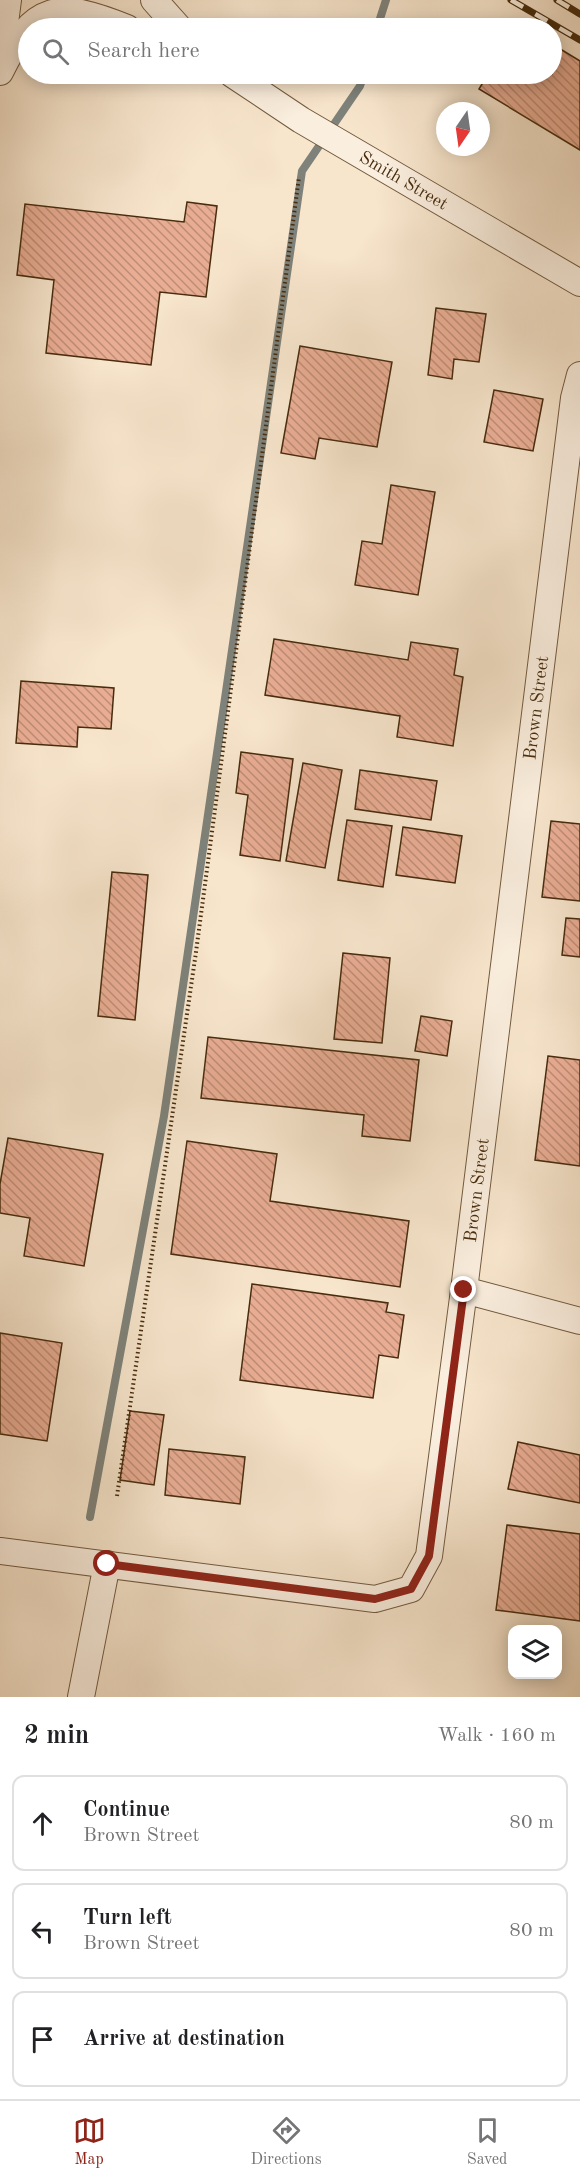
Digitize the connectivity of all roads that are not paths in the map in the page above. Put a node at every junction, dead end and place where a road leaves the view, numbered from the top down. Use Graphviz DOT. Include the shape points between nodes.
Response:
graph roads {
  1 [pos="154,0"];
  2 [pos="9,4"];
  3 [pos="42,18"];
  4 [pos="98,18"];
  5 [pos="170,18"];
  6 [pos="18,40"];
  7 [pos="1,55"];
  8 [pos="0,72"];
  9 [pos="240,84"];
  10 [pos="246,84"];
  11 [pos="262,95"];
  12 [pos="580,283"];
  13 [pos="580,375"];
  14 [pos="464,1290"];
  15 [pos="580,1321"];
  16 [pos="0,1551"];
  17 [pos="107,1564"];
  18 [pos="81,1697"];
  1 -- 5 [label="street"];
  2 -- 7 [label="street"];
  3 -- 4 [label="street" via="78,11"];
  6 -- 8 [label="street"];
  9 -- 11 [label="street"];
  10 -- 11 [label="street, Smith Street"];
  11 -- 12 [label="street, Smith Street"];
  13 -- 14 [label="street, Brown Street" via="574,398"];
  14 -- 15 [label="street"];
  14 -- 17 [label="street, Brown Street" via="429,1556 411,1589 375,1599"];
  16 -- 17 [label="street, Brown Street"];
  17 -- 18 [label="street"];
}
